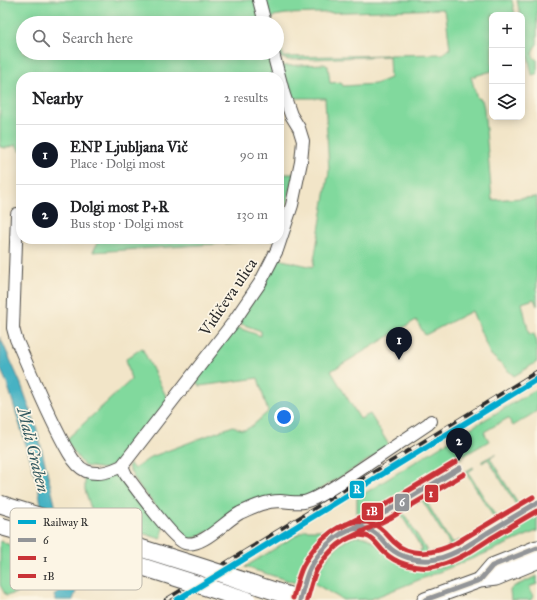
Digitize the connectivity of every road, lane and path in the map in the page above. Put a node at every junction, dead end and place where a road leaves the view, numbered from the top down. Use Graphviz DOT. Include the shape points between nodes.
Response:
graph roads {
  1 [pos="259,0"];
  2 [pos="263,16"];
  3 [pos="275,60"];
  4 [pos="278,72"];
  5 [pos="284,95"];
  6 [pos="16,214"];
  7 [pos="284,229"];
  8 [pos="279,244"];
  9 [pos="431,421"];
  10 [pos="122,466"];
  11 [pos="0,504"];
  12 [pos="13,508"];
  13 [pos="0,526"];
  14 [pos="10,529"];
  15 [pos="142,548"];
  16 [pos="537,548"];
  17 [pos="537,561"];
  18 [pos="142,567"];
  19 [pos="480,580"];
  20 [pos="247,600"];
  21 [pos="302,600"];
  22 [pos="425,600"];
  1 -- 2 [label="street"];
  3 -- 4 [label="street, Vidičeva ulica"];
  5 -- 7 [label="street, Vidičeva ulica" via="303,141 292,205"];
  6 -- 10 [label="street" via="13,328 16,339 69,454 77,464 98,473 110,472"];
  8 -- 10 [label="street, Vidičeva ulica" via="260,283 232,324"];
  9 -- 10 [label="street" via="320,494 304,502 269,502 258,505 238,514 204,540 195,543 186,544 170,531 126,475"];
  11 -- 12 [label="highway, bridge"];
  13 -- 14 [label="highway, bridge"];
  15 -- 21 [label="highway, bridge"];
  16 -- 19 [label="main road" via="492,566"];
  17 -- 19 [label="main road" via="496,578"];
  18 -- 20 [label="highway, bridge"];
  19 -- 22 [label="main road"];
}
